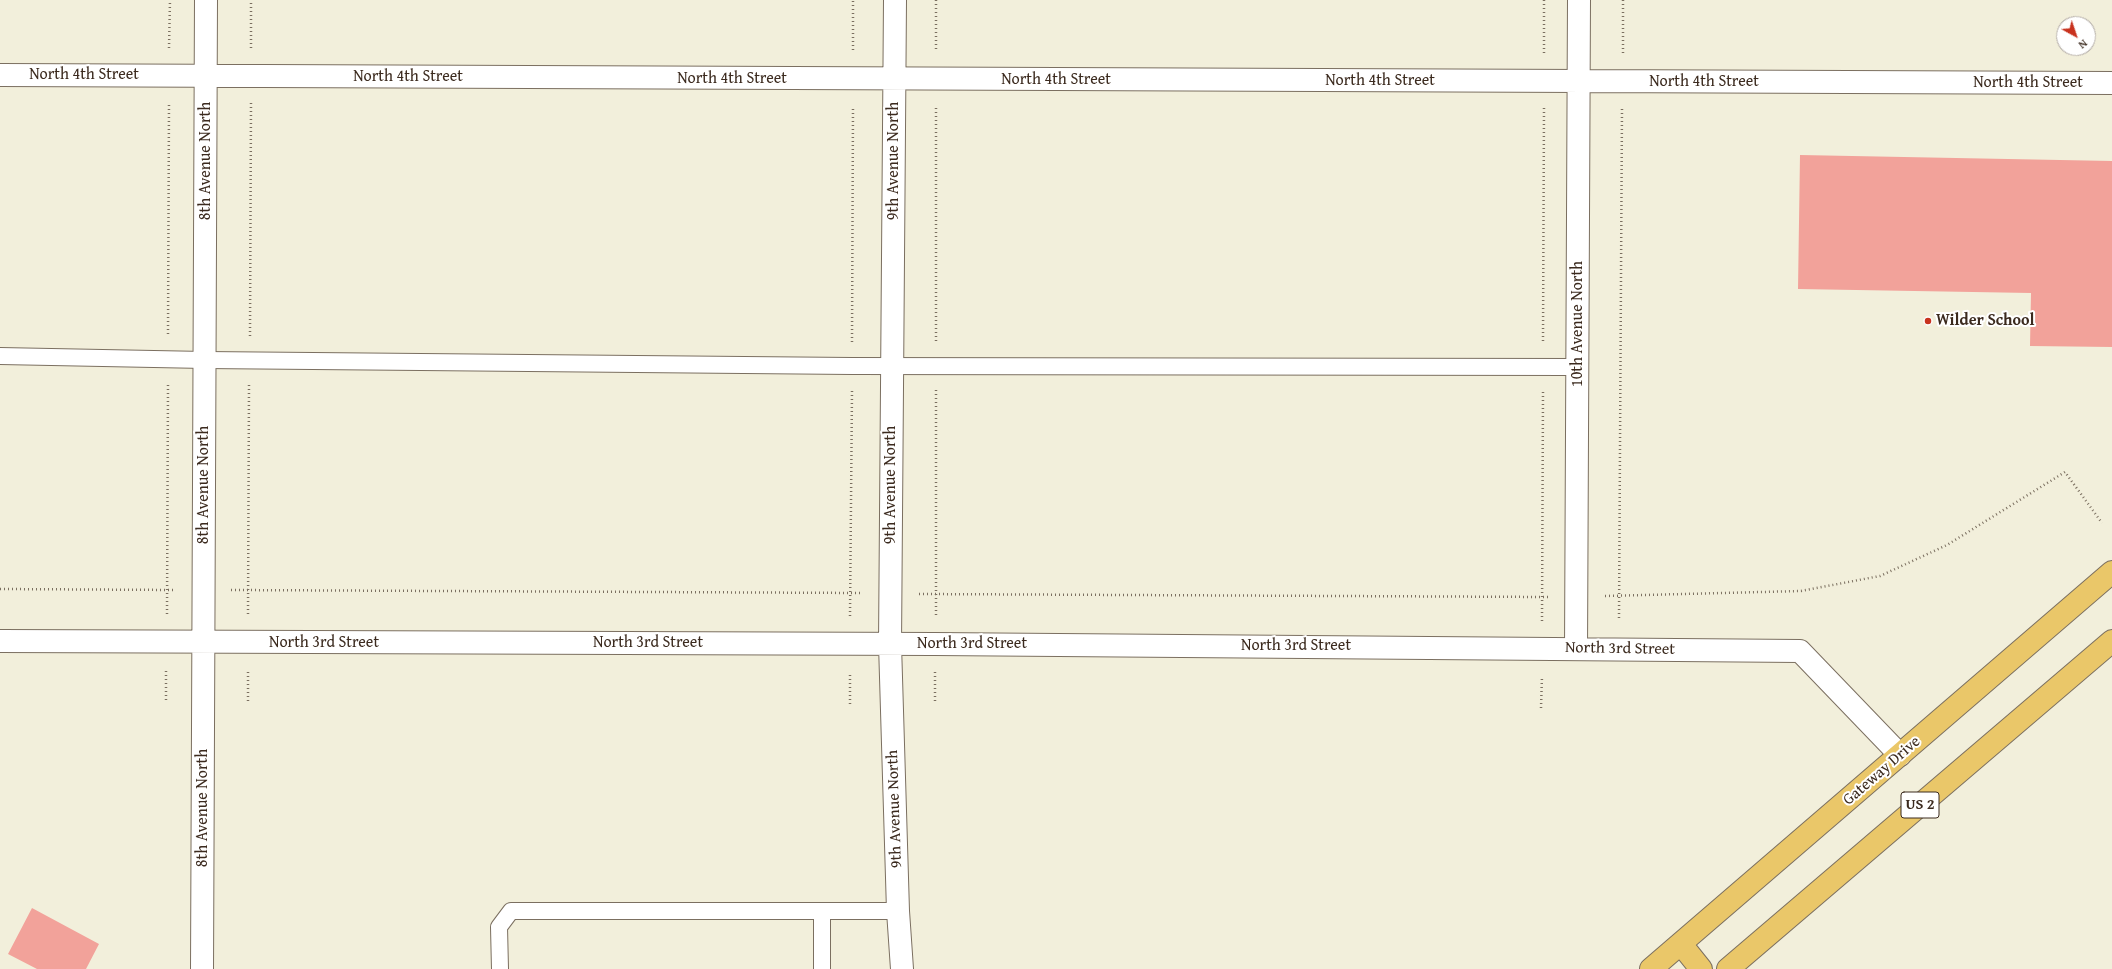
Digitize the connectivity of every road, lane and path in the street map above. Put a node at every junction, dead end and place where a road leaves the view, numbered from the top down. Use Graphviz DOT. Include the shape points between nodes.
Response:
graph roads {
  1 [pos="206,0"];
  2 [pos="895,0"];
  3 [pos="1579,0"];
  4 [pos="1623,0"];
  5 [pos="0,75"];
  6 [pos="206,76"];
  7 [pos="895,79"];
  8 [pos="1579,82"];
  9 [pos="1622,82"];
  10 [pos="2112,83"];
  11 [pos="0,356"];
  12 [pos="205,360"];
  13 [pos="892,367"];
  14 [pos="1578,367"];
  15 [pos="2102,522"];
  16 [pos="2112,572"];
  17 [pos="1801,591"];
  18 [pos="1619,618"];
  19 [pos="0,641"];
  20 [pos="2112,641"];
  21 [pos="204,643"];
  22 [pos="890,644"];
  23 [pos="1576,649"];
  24 [pos="1900,755"];
  25 [pos="822,911"];
  26 [pos="898,911"];
  27 [pos="1681,944"];
  28 [pos="202,969"];
  29 [pos="500,969"];
  30 [pos="822,969"];
  31 [pos="902,969"];
  32 [pos="1651,969"];
  33 [pos="1701,969"];
  34 [pos="1728,969"];
  1 -- 6 [label="street, 8th Avenue North"];
  2 -- 7 [label="street, 9th Avenue North"];
  3 -- 8 [label="street, 10th Avenue North"];
  4 -- 9 [label="path"];
  5 -- 6 [label="street, North 4th Street"];
  6 -- 7 [label="street, North 4th Street"];
  6 -- 12 [label="street, 8th Avenue North"];
  7 -- 8 [label="street, North 4th Street"];
  7 -- 13 [label="street, 9th Avenue North"];
  8 -- 9 [label="street, North 4th Street"];
  8 -- 14 [label="street, 10th Avenue North"];
  9 -- 10 [label="street, North 4th Street"];
  9 -- 18 [label="path"];
  11 -- 12 [label="lane"];
  12 -- 13 [label="lane"];
  12 -- 21 [label="street, 8th Avenue North"];
  13 -- 14 [label="lane"];
  13 -- 22 [label="street, 9th Avenue North"];
  14 -- 23 [label="street, 10th Avenue North"];
  15 -- 17 [label="path" via="2065,472 1947,545 1887,573"];
  16 -- 24 [label="highway, Gateway Drive"];
  19 -- 21 [label="street, North 3rd Street"];
  20 -- 34 [label="highway, US 2"];
  21 -- 22 [label="street, North 3rd Street"];
  21 -- 28 [label="street, 8th Avenue North"];
  22 -- 23 [label="street, North 3rd Street"];
  22 -- 26 [label="street, 9th Avenue North"];
  23 -- 24 [label="street, North 3rd Street" via="1800,651"];
  24 -- 27 [label="highway, Gateway Drive"];
  25 -- 26 [label="lane"];
  25 -- 29 [label="lane" via="511,911 499,927"];
  25 -- 30 [label="lane"];
  26 -- 31 [label="street, 9th Avenue North"];
  27 -- 32 [label="highway, Gateway Drive"];
  27 -- 33 [label="highway"];
}
